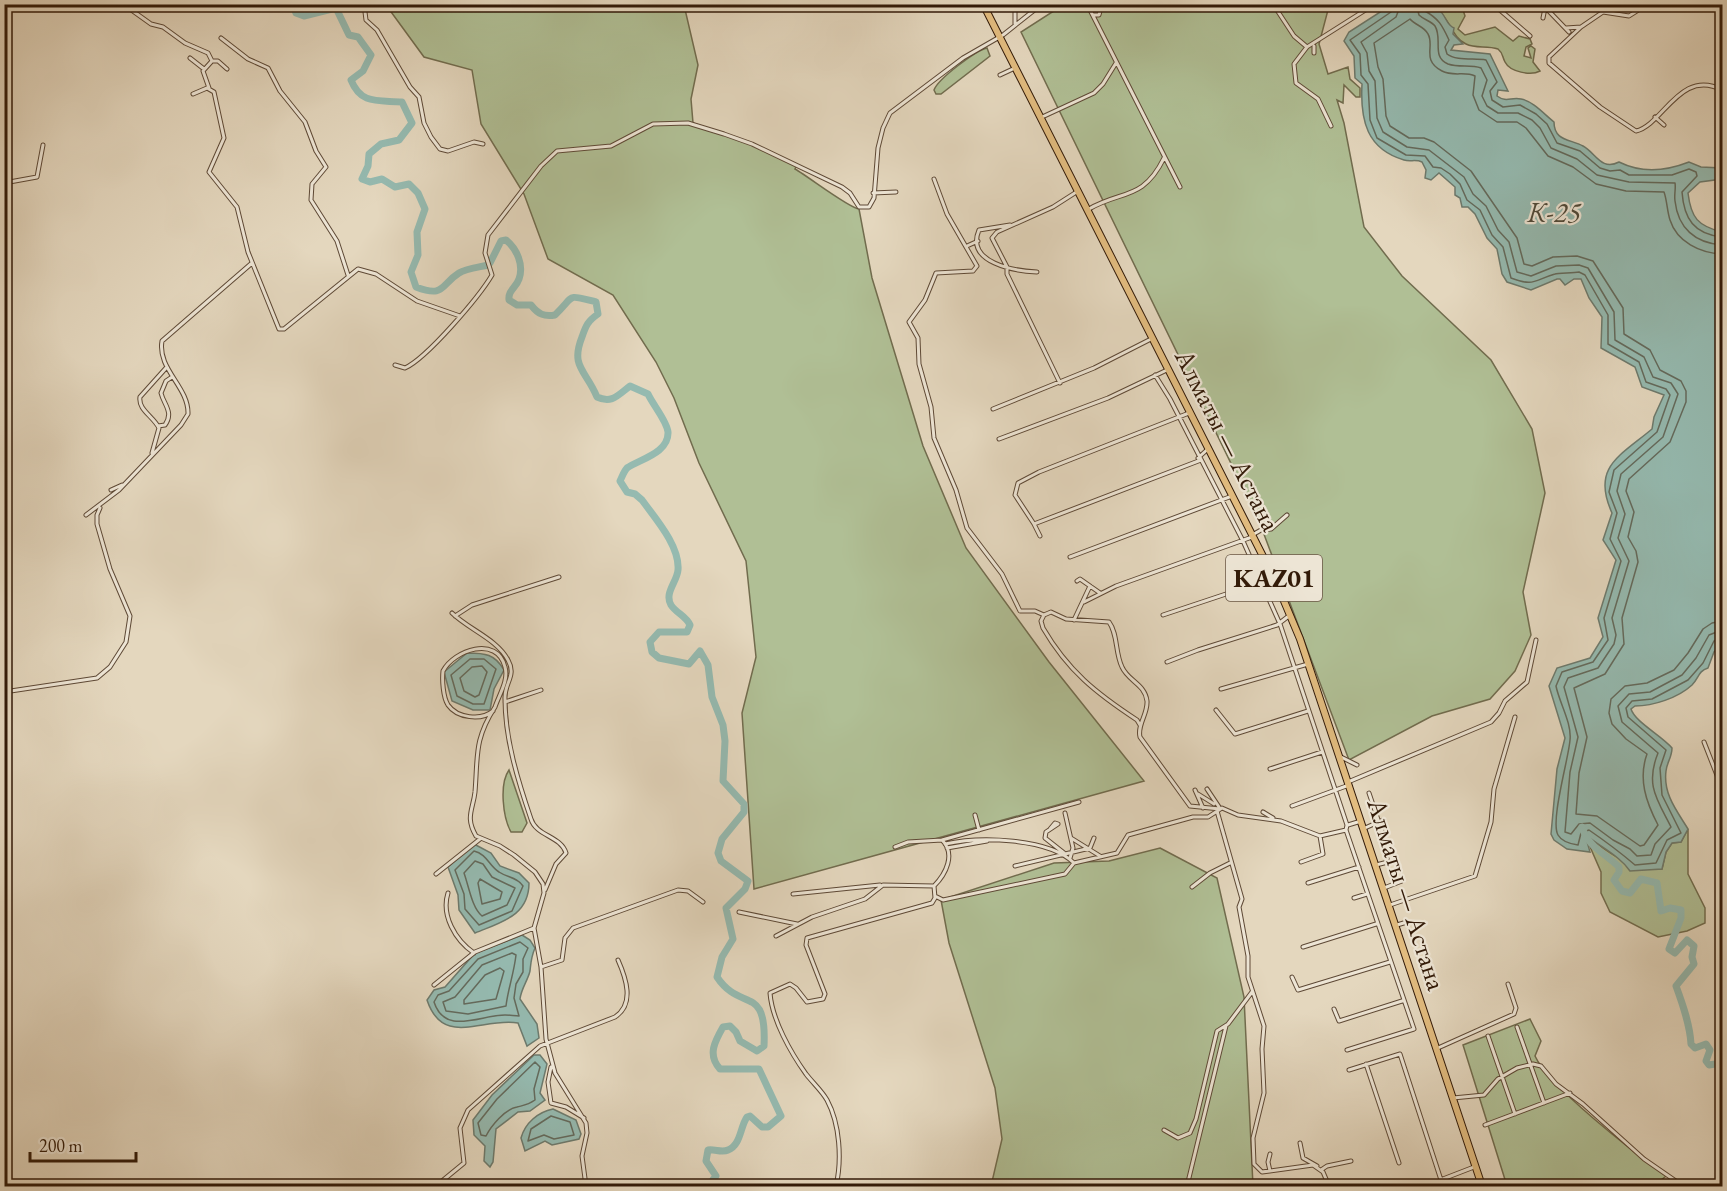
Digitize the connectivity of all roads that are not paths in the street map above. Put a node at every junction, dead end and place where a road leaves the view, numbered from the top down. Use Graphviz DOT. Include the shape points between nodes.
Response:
graph roads {
  1 [pos="123,4"];
  2 [pos="364,4"];
  3 [pos="958,4"];
  4 [pos="982,4"];
  5 [pos="1021,4"];
  6 [pos="1042,4"];
  7 [pos="1088,4"];
  8 [pos="1273,4"];
  9 [pos="1375,4"];
  10 [pos="1493,4"];
  11 [pos="1542,4"];
  12 [pos="1648,4"];
  13 [pos="1545,8"];
  14 [pos="953,9"];
  15 [pos="1100,11"];
  16 [pos="1093,15"];
  17 [pos="1544,18"];
  18 [pos="1015,24"];
  19 [pos="1581,27"];
  20 [pos="1566,28"];
  21 [pos="1569,32"];
  22 [pos="1530,36"];
  23 [pos="221,38"];
  24 [pos="999,38"];
  25 [pos="1315,45"];
  26 [pos="1307,47"];
  27 [pos="1314,53"];
  28 [pos="190,58"];
  29 [pos="212,61"];
  30 [pos="1116,63"];
  31 [pos="1015,68"];
  32 [pos="204,69"];
  33 [pos="227,69"];
  34 [pos="1000,75"];
  35 [pos="209,88"];
  36 [pos="1722,90"];
  37 [pos="193,94"];
  38 [pos="1655,117"];
  39 [pos="1040,118"];
  40 [pos="1664,125"];
  41 [pos="1331,126"];
  42 [pos="483,144"];
  43 [pos="43,145"];
  44 [pos="1164,157"];
  45 [pos="934,179"];
  46 [pos="4,183"];
  47 [pos="1180,187"];
  48 [pos="1078,191"];
  49 [pos="896,192"];
  50 [pos="873,193"];
  51 [pos="1087,210"];
  52 [pos="1012,225"];
  53 [pos="978,242"];
  54 [pos="967,246"];
  55 [pos="252,263"];
  56 [pos="1007,267"];
  57 [pos="1037,272"];
  58 [pos="348,274"];
  59 [pos="460,316"];
  60 [pos="1153,338"];
  61 [pos="394,365"];
  62 [pos="166,368"];
  63 [pos="1169,369"];
  64 [pos="1155,375"];
  65 [pos="172,377"];
  66 [pos="1060,383"];
  67 [pos="1182,396"];
  68 [pos="1172,402"];
  69 [pos="993,409"];
  70 [pos="1192,416"];
  71 [pos="1179,418"];
  72 [pos="1183,425"];
  73 [pos="158,426"];
  74 [pos="999,439"];
  75 [pos="1209,448"];
  76 [pos="152,454"];
  77 [pos="1200,458"];
  78 [pos="124,485"];
  79 [pos="111,490"];
  80 [pos="1233,495"];
  81 [pos="1221,500"];
  82 [pos="102,505"];
  83 [pos="86,515"];
  84 [pos="1287,515"];
  85 [pos="1034,524"];
  86 [pos="1253,535"];
  87 [pos="1040,536"];
  88 [pos="1243,542"];
  89 [pos="1070,557"];
  90 [pos="559,577"];
  91 [pos="1077,581"];
  92 [pos="1262,582"];
  93 [pos="1090,586"];
  94 [pos="1100,593"];
  95 [pos="1084,602"];
  96 [pos="1044,615"];
  97 [pos="1163,615"];
  98 [pos="1290,615"];
  99 [pos="1074,620"];
  100 [pos="1280,624"];
  101 [pos="1536,640"];
  102 [pos="1167,662"];
  103 [pos="1308,664"];
  104 [pos="1295,668"];
  105 [pos="1221,689"];
  106 [pos="541,690"];
  107 [pos="4,692"];
  108 [pos="505,702"];
  109 [pos="1216,710"];
  110 [pos="493,711"];
  111 [pos="1308,711"];
  112 [pos="475,717"];
  113 [pos="1515,717"];
  114 [pos="483,724"];
  115 [pos="1140,727"];
  116 [pos="1704,742"];
  117 [pos="1322,752"];
  118 [pos="1339,756"];
  119 [pos="1358,765"];
  120 [pos="1270,769"];
  121 [pos="1348,783"];
  122 [pos="1722,788"];
  123 [pos="1207,789"];
  124 [pos="1334,790"];
  125 [pos="1369,793"];
  126 [pos="1079,802"];
  127 [pos="1216,805"];
  128 [pos="1292,806"];
  129 [pos="1203,808"];
  130 [pos="1218,810"];
  131 [pos="1263,812"];
  132 [pos="1065,813"];
  133 [pos="975,816"];
  134 [pos="1274,820"];
  135 [pos="1381,820"];
  136 [pos="1347,825"];
  137 [pos="1362,825"];
  138 [pos="1050,829"];
  139 [pos="979,830"];
  140 [pos="1346,830"];
  141 [pos="1320,836"];
  142 [pos="1071,838"];
  143 [pos="1094,838"];
  144 [pos="480,839"];
  145 [pos="942,840"];
  146 [pos="989,841"];
  147 [pos="946,846"];
  148 [pos="895,847"];
  149 [pos="954,848"];
  150 [pos="1090,848"];
  151 [pos="1072,852"];
  152 [pos="1064,853"];
  153 [pos="949,854"];
  154 [pos="1059,854"];
  155 [pos="1100,856"];
  156 [pos="1070,858"];
  157 [pos="1301,862"];
  158 [pos="1074,863"];
  159 [pos="1230,863"];
  160 [pos="1015,866"];
  161 [pos="1376,866"];
  162 [pos="1359,867"];
  163 [pos="436,874"];
  164 [pos="1402,882"];
  165 [pos="1308,883"];
  166 [pos="882,885"];
  167 [pos="934,886"];
  168 [pos="1192,887"];
  169 [pos="1383,888"];
  170 [pos="545,890"];
  171 [pos="448,893"];
  172 [pos="793,894"];
  173 [pos="1367,894"];
  174 [pos="935,896"];
  175 [pos="1354,898"];
  176 [pos="704,902"];
  177 [pos="1388,905"];
  178 [pos="740,912"];
  179 [pos="1407,922"];
  180 [pos="799,924"];
  181 [pos="1376,924"];
  182 [pos="1395,926"];
  183 [pos="534,928"];
  184 [pos="776,936"];
  185 [pos="1303,947"];
  186 [pos="474,953"];
  187 [pos="618,960"];
  188 [pos="1390,962"];
  189 [pos="541,967"];
  190 [pos="1292,977"];
  191 [pos="1509,984"];
  192 [pos="434,985"];
  193 [pos="1252,992"];
  194 [pos="1404,1002"];
  195 [pos="1334,1009"];
  196 [pos="1226,1026"];
  197 [pos="1517,1026"];
  198 [pos="1488,1036"];
  199 [pos="547,1043"];
  200 [pos="1436,1049"];
  201 [pos="1347,1050"];
  202 [pos="1366,1064"];
  203 [pos="1530,1064"];
  204 [pos="551,1065"];
  205 [pos="1349,1070"];
  206 [pos="1502,1077"];
  207 [pos="1570,1093"];
  208 [pos="1453,1098"];
  209 [pos="1544,1103"];
  210 [pos="1515,1114"];
  211 [pos="585,1119"];
  212 [pos="1485,1125"];
  213 [pos="1164,1130"];
  214 [pos="1300,1143"];
  215 [pos="1270,1154"];
  216 [pos="1352,1161"];
  217 [pos="1399,1163"];
  218 [pos="1476,1166"];
  219 [pos="1317,1167"];
  220 [pos="1322,1170"];
  221 [pos="1270,1171"];
  222 [pos="1441,1180"];
  223 [pos="436,1186"];
  224 [pos="586,1186"];
  225 [pos="836,1186"];
  226 [pos="1187,1186"];
  227 [pos="1329,1186"];
  228 [pos="1429,1186"];
  229 [pos="1482,1186"];
  230 [pos="1683,1186"];
  1 -- 29 [label="street" via="149,23 208,53"];
  2 -- 42 [label="street" via="366,20 377,30 421,101 424,123 436,146 448,151 474,142"];
  3 -- 14 [label="street"];
  4 -- 24 [label="highway, Алматы — Астана / KАZ01"];
  5 -- 18 [label="street" via="1015,10"];
  6 -- 18 [label="street"];
  7 -- 16 [label="street"];
  8 -- 26 [label="street" via="1294,36"];
  9 -- 25 [label="street"];
  10 -- 22 [label="street"];
  11 -- 13 [label="street"];
  12 -- 19 [label="street" via="1625,17 1600,13"];
  13 -- 17 [label="street"];
  13 -- 20 [label="street"];
  15 -- 16 [label="street"];
  16 -- 30 [label="street"];
  18 -- 24 [label="street"];
  19 -- 20 [label="street"];
  19 -- 38 [label="street" via="1549,57 1551,67 1636,131"];
  20 -- 21 [label="street"];
  23 -- 58 [label="street" via="248,59 268,68 280,91 305,122 326,167 312,184 312,204 337,241"];
  24 -- 31 [label="highway, Алматы — Астана / KАZ01"];
  24 -- 50 [label="street" via="963,58 890,113 878,148"];
  25 -- 26 [label="street"];
  25 -- 27 [label="street"];
  26 -- 41 [label="street" via="1294,64 1296,83 1318,99"];
  28 -- 32 [label="street"];
  29 -- 32 [label="street"];
  29 -- 33 [label="street"];
  30 -- 39 [label="street" via="1094,93"];
  30 -- 44 [label="street"];
  31 -- 34 [label="street"];
  31 -- 39 [label="highway, Алматы — Астана / KАZ01"];
  32 -- 35 [label="street"];
  35 -- 37 [label="street"];
  35 -- 55 [label="street" via="215,96 225,136 208,172 237,207"];
  36 -- 38 [label="street" via="1710,86 1690,89"];
  38 -- 40 [label="street"];
  39 -- 48 [label="highway, Алматы — Астана / KАZ01"];
  43 -- 46 [label="street" via="37,177"];
  44 -- 47 [label="street"];
  44 -- 51 [label="street" via="1142,188"];
  45 -- 54 [label="street" via="947,214"];
  48 -- 51 [label="highway, Алматы — Астана / KАZ01"];
  48 -- 52 [label="street"];
  49 -- 50 [label="street"];
  50 -- 59 [label="street" via="872,204 859,207 842,187 752,144 688,123 653,124 611,146 558,151 541,166 488,235 485,249 490,278"];
  51 -- 60 [label="highway, Алматы — Астана / KАZ01"];
  52 -- 53 [label="street" via="981,228 977,232"];
  52 -- 56 [label="street" via="993,238"];
  53 -- 54 [label="street"];
  53 -- 56 [label="street" via="988,261"];
  54 -- 96 [label="street" via="977,269 936,273 925,300 909,322 918,338 919,364 931,407 934,438 967,528 1002,574 1019,610"];
  55 -- 58 [label="street" via="279,329 284,329"];
  55 -- 62 [label="street" via="165,338 161,346"];
  56 -- 57 [label="street"];
  56 -- 66 [label="street"];
  58 -- 59 [label="street" via="353,270 369,271 417,301"];
  59 -- 61 [label="street" via="417,361 405,368"];
  60 -- 63 [label="highway, Алматы — Астана / KАZ01"];
  60 -- 66 [label="street"];
  62 -- 65 [label="street"];
  62 -- 73 [label="street" via="139,399"];
  63 -- 64 [label="street"];
  63 -- 67 [label="highway, Алматы — Астана / KАZ01"];
  64 -- 68 [label="street"];
  64 -- 74 [label="street" via="1108,398"];
  65 -- 73 [label="street" via="161,393 168,419 165,425"];
  65 -- 76 [label="street" via="188,414"];
  66 -- 69 [label="street"];
  67 -- 68 [label="street"];
  67 -- 70 [label="highway, Алматы — Астана / KАZ01"];
  68 -- 71 [label="street"];
  70 -- 71 [label="street"];
  70 -- 72 [label="street"];
  70 -- 75 [label="highway, Алматы — Астана / KАZ01"];
  71 -- 72 [label="street"];
  71 -- 85 [label="street" via="1018,483 1015,495"];
  72 -- 77 [label="street"];
  73 -- 76 [label="street"];
  75 -- 77 [label="street"];
  75 -- 80 [label="highway, Алматы — Астана / KАZ01"];
  76 -- 78 [label="street"];
  77 -- 81 [label="street"];
  77 -- 85 [label="street"];
  78 -- 79 [label="street"];
  78 -- 82 [label="street"];
  80 -- 81 [label="street"];
  80 -- 86 [label="highway, Алматы — Астана / KАZ01"];
  81 -- 88 [label="street"];
  81 -- 89 [label="street"];
  82 -- 83 [label="street"];
  82 -- 107 [label="street" via="97,524 130,616 126,642 110,667 97,678"];
  84 -- 86 [label="street" via="1271,529"];
  85 -- 87 [label="street"];
  86 -- 88 [label="street"];
  86 -- 98 [label="highway, Алматы — Астана / KАZ01"];
  88 -- 92 [label="street"];
  88 -- 94 [label="street"];
  90 -- 108 [label="street" via="472,605 453,615 507,658 513,672"];
  91 -- 93 [label="street"];
  92 -- 97 [label="street"];
  92 -- 100 [label="street"];
  93 -- 94 [label="street"];
  93 -- 95 [label="street"];
  94 -- 95 [label="street"];
  95 -- 99 [label="street"];
  96 -- 99 [label="street" via="1051,612"];
  96 -- 115 [label="street" via="1043,628 1080,679 1137,720"];
  98 -- 100 [label="street"];
  98 -- 103 [label="highway, Алматы — Астана / KАZ01"];
  99 -- 115 [label="street" via="1103,620 1111,624 1122,668 1147,697"];
  100 -- 102 [label="street"];
  100 -- 104 [label="street"];
  101 -- 121 [label="street" via="1527,682 1505,701 1491,722"];
  103 -- 104 [label="street"];
  103 -- 118 [label="highway, Алматы — Астана / KАZ01"];
  104 -- 105 [label="street"];
  104 -- 111 [label="street"];
  106 -- 108 [label="street"];
  108 -- 170 [label="street" via="514,761 532,823 562,845 566,853 556,864"];
  109 -- 111 [label="street" via="1235,734"];
  110 -- 112 [label="street"];
  110 -- 112 [label="street" via="506,677 504,664 486,648 468,650 445,667 443,679 448,705 462,715"];
  110 -- 114 [label="street"];
  111 -- 117 [label="street"];
  112 -- 114 [label="street"];
  113 -- 177 [label="street" via="1475,876"];
  114 -- 144 [label="street" via="469,810 474,833"];
  115 -- 129 [label="street" via="1140,737 1190,806"];
  116 -- 122 [label="street"];
  117 -- 120 [label="street"];
  117 -- 124 [label="street"];
  118 -- 119 [label="street"];
  118 -- 121 [label="highway, Алматы — Астана / KАZ01"];
  121 -- 124 [label="street"];
  121 -- 137 [label="highway, Алматы — Астана / KАZ01"];
  123 -- 127 [label="street"];
  124 -- 128 [label="street"];
  124 -- 136 [label="street"];
  125 -- 135 [label="street"];
  126 -- 139 [label="street"];
  127 -- 129 [label="street" via="1196,792"];
  127 -- 130 [label="street"];
  129 -- 130 [label="street"];
  130 -- 134 [label="street" via="1224,808 1238,815"];
  130 -- 155 [label="street" via="1208,817 1193,817 1128,835 1118,853"];
  130 -- 159 [label="street"];
  131 -- 134 [label="street"];
  132 -- 142 [label="street"];
  133 -- 139 [label="street"];
  134 -- 141 [label="street"];
  135 -- 137 [label="street"];
  135 -- 161 [label="street" via="1392,861"];
  136 -- 137 [label="street"];
  136 -- 140 [label="street"];
  137 -- 161 [label="highway, Алматы — Астана / KАZ01"];
  138 -- 152 [label="street" via="1045,838"];
  139 -- 145 [label="street"];
  140 -- 141 [label="street"];
  140 -- 162 [label="street"];
  141 -- 157 [label="street" via="1323,854"];
  142 -- 150 [label="street"];
  142 -- 151 [label="street"];
  143 -- 150 [label="street"];
  144 -- 163 [label="street"];
  144 -- 170 [label="street" via="501,846 526,865"];
  145 -- 147 [label="street"];
  145 -- 148 [label="street" via="908,842"];
  146 -- 147 [label="street" via="967,840"];
  146 -- 149 [label="street"];
  146 -- 154 [label="street" via="1016,841"];
  147 -- 149 [label="street"];
  147 -- 153 [label="street"];
  149 -- 153 [label="street"];
  150 -- 151 [label="street"];
  150 -- 155 [label="street"];
  151 -- 152 [label="street"];
  151 -- 156 [label="street"];
  152 -- 154 [label="street"];
  153 -- 167 [label="street" via="948,864"];
  154 -- 156 [label="street"];
  154 -- 160 [label="street"];
  155 -- 158 [label="street"];
  156 -- 158 [label="street"];
  158 -- 174 [label="street" via="1068,872 1050,878 943,900"];
  159 -- 168 [label="street"];
  159 -- 193 [label="street" via="1242,899 1239,907"];
  161 -- 169 [label="highway, Алматы — Астана / KАZ01"];
  162 -- 165 [label="street"];
  162 -- 173 [label="street"];
  164 -- 169 [label="street"];
  166 -- 167 [label="street"];
  166 -- 172 [label="street"];
  166 -- 180 [label="street" via="865,899"];
  167 -- 174 [label="street"];
  169 -- 177 [label="highway, Алматы — Астана / KАZ01"];
  170 -- 183 [label="street"];
  171 -- 186 [label="street" via="449,921"];
  173 -- 175 [label="street"];
  173 -- 181 [label="street"];
  174 -- 225 [label="street" via="932,903 807,938 806,945 825,994 823,999 807,1002 790,984 770,993 783,1031 805,1072 826,1099 833,1118 839,1159"];
  176 -- 189 [label="street" via="688,891 678,890 573,928 565,938 562,960"];
  177 -- 182 [label="highway, Алматы — Астана / KАZ01"];
  178 -- 180 [label="street"];
  179 -- 182 [label="street"];
  180 -- 184 [label="street"];
  181 -- 185 [label="street"];
  181 -- 188 [label="street"];
  182 -- 200 [label="highway, Алматы — Астана / KАZ01"];
  183 -- 186 [label="street"];
  183 -- 189 [label="street"];
  186 -- 192 [label="street"];
  187 -- 199 [label="street" via="628,986 622,1011"];
  188 -- 190 [label="street" via="1299,990"];
  188 -- 194 [label="street"];
  189 -- 199 [label="street"];
  191 -- 200 [label="street" via="1514,1014"];
  193 -- 196 [label="street"];
  193 -- 221 [label="street" via="1264,1026 1265,1077 1252,1157 1259,1171"];
  194 -- 195 [label="street" via="1339,1021"];
  194 -- 201 [label="street" via="1414,1029"];
  196 -- 213 [label="street" via="1217,1031 1190,1133 1178,1138"];
  196 -- 226 [label="street"];
  197 -- 203 [label="street"];
  198 -- 206 [label="street"];
  199 -- 204 [label="street"];
  199 -- 223 [label="street" via="529,1054 464,1115 460,1128 464,1163"];
  200 -- 208 [label="highway, Алматы — Астана / KАZ01"];
  202 -- 205 [label="street"];
  202 -- 217 [label="street"];
  202 -- 222 [label="street" via="1397,1053 1401,1056"];
  203 -- 206 [label="street"];
  203 -- 207 [label="street" via="1544,1068 1556,1084"];
  203 -- 209 [label="street"];
  204 -- 211 [label="street"];
  204 -- 211 [label="street" via="550,1103 566,1107"];
  206 -- 208 [label="street" via="1484,1095"];
  206 -- 210 [label="street"];
  207 -- 209 [label="street"];
  207 -- 230 [label="street" via="1644,1160"];
  208 -- 218 [label="highway, Алматы — Астана / KАZ01"];
  209 -- 210 [label="street"];
  210 -- 212 [label="street"];
  211 -- 224 [label="street" via="587,1133 582,1156"];
  214 -- 219 [label="street" via="1303,1158"];
  215 -- 221 [label="street"];
  216 -- 220 [label="street"];
  218 -- 222 [label="street"];
  218 -- 229 [label="highway, Алматы — Астана / KАZ01"];
  219 -- 220 [label="street"];
  219 -- 221 [label="street"];
  220 -- 227 [label="street"];
  222 -- 228 [label="street"];
}
